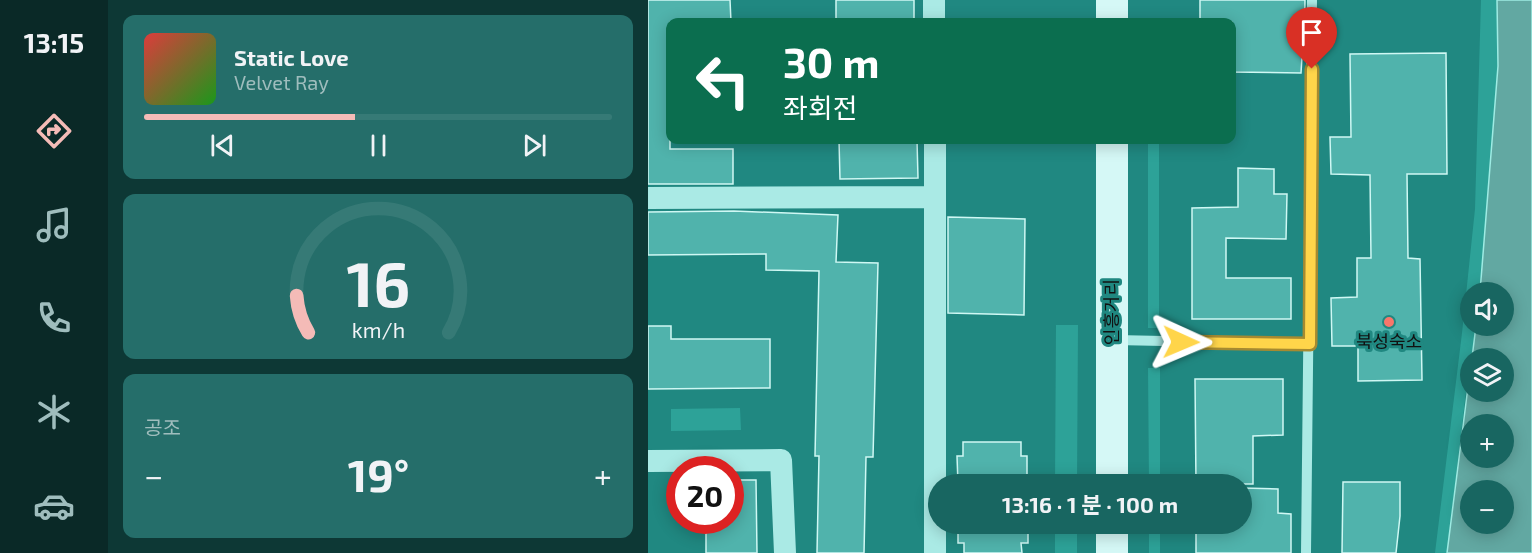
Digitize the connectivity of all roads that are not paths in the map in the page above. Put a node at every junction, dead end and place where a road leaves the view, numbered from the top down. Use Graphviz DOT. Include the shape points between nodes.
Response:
graph roads {
  1 [pos="934,0"];
  2 [pos="1112,0"];
  3 [pos="1312,0"];
  4 [pos="934,18"];
  5 [pos="1112,18"];
  6 [pos="935,144"];
  7 [pos="1112,144"];
  8 [pos="935,197"];
  9 [pos="648,198"];
  10 [pos="1112,340"];
  11 [pos="1310,344"];
  12 [pos="648,461"];
  13 [pos="1112,474"];
  14 [pos="1112,534"];
  15 [pos="785,553"];
  16 [pos="935,553"];
  17 [pos="1112,553"];
  18 [pos="1306,553"];
  1 -- 4 [label="street"];
  2 -- 5 [label="main road"];
  3 -- 11 [label="lane"];
  6 -- 8 [label="street"];
  7 -- 10 [label="main road, 인흥거리"];
  8 -- 9 [label="street"];
  8 -- 16 [label="street"];
  10 -- 11 [label="lane"];
  10 -- 13 [label="main road, 인흥거리"];
  11 -- 18 [label="lane"];
  12 -- 15 [label="street" via="781,460"];
  14 -- 17 [label="main road"];
}
